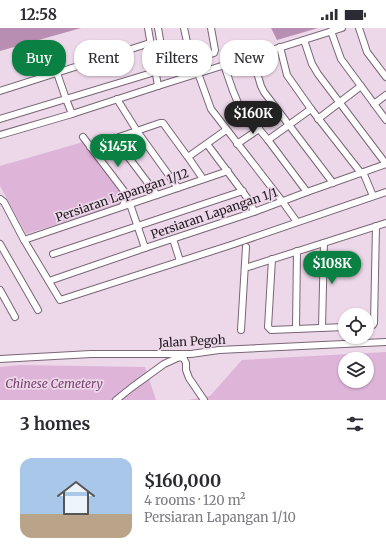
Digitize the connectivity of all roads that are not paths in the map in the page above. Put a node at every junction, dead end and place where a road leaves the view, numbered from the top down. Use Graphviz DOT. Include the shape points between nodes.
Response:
graph roads {
  1 [pos="148,28"];
  2 [pos="158,28"];
  3 [pos="184,28"];
  4 [pos="211,28"];
  5 [pos="342,28"];
  6 [pos="359,28"];
  7 [pos="331,31"];
  8 [pos="150,40"];
  9 [pos="160,40"];
  10 [pos="187,40"];
  11 [pos="304,40"];
  12 [pos="142,46"];
  13 [pos="280,47"];
  14 [pos="212,54"];
  15 [pos="66,70"];
  16 [pos="48,76"];
  17 [pos="58,76"];
  18 [pos="142,76"];
  19 [pos="156,76"];
  20 [pos="189,76"];
  21 [pos="199,76"];
  22 [pos="228,76"];
  23 [pos="258,76"];
  24 [pos="386,77"];
  25 [pos="158,86"];
  26 [pos="361,86"];
  27 [pos="0,91"];
  28 [pos="386,95"];
  29 [pos="66,99"];
  30 [pos="117,99"];
  31 [pos="339,102"];
  32 [pos="374,104"];
  33 [pos="311,109"];
  34 [pos="72,114"];
  35 [pos="318,118"];
  36 [pos="0,119"];
  37 [pos="386,120"];
  38 [pos="289,125"];
  39 [pos="259,129"];
  40 [pos="226,130"];
  41 [pos="137,131"];
  42 [pos="0,135"];
  43 [pos="83,138"];
  44 [pos="114,138"];
  45 [pos="268,140"];
  46 [pos="207,144"];
  47 [pos="237,144"];
  48 [pos="90,147"];
  49 [pos="188,157"];
  50 [pos="386,164"];
  51 [pos="228,171"];
  52 [pos="362,172"];
  53 [pos="203,179"];
  54 [pos="332,183"];
  55 [pos="178,188"];
  56 [pos="243,191"];
  57 [pos="307,192"];
  58 [pos="386,192"];
  59 [pos="157,195"];
  60 [pos="373,196"];
  61 [pos="0,198"];
  62 [pos="282,201"];
  63 [pos="130,204"];
  64 [pos="123,206"];
  65 [pos="254,212"];
  66 [pos="297,222"];
  67 [pos="386,223"];
  68 [pos="138,226"];
  69 [pos="376,226"];
  70 [pos="173,239"];
  71 [pos="24,240"];
  72 [pos="324,243"];
  73 [pos="0,244"];
  74 [pos="246,247"];
  75 [pos="145,248"];
  76 [pos="297,251"];
  77 [pos="53,254"];
  78 [pos="272,259"];
  79 [pos="180,262"];
  80 [pos="245,268"];
  81 [pos="49,281"];
  82 [pos="0,290"];
  83 [pos="38,310"];
  84 [pos="15,317"];
  85 [pos="374,323"];
  86 [pos="338,327"];
  87 [pos="322,328"];
  88 [pos="296,329"];
  89 [pos="242,330"];
  90 [pos="386,342"];
  91 [pos="0,359"];
  92 [pos="116,400"];
  93 [pos="204,400"];
  1 -- 8 [label="street"];
  2 -- 9 [label="street"];
  3 -- 10 [label="street"];
  4 -- 14 [label="street" via="215,50"];
  5 -- 7 [label="street"];
  6 -- 24 [label="street" via="367,52"];
  7 -- 11 [label="street"];
  7 -- 26 [label="street" via="340,58"];
  11 -- 13 [label="street"];
  11 -- 31 [label="street" via="312,64"];
  12 -- 15 [label="street"];
  13 -- 33 [label="street" via="288,75"];
  16 -- 27 [label="street"];
  17 -- 29 [label="street"];
  18 -- 29 [label="street"];
  19 -- 25 [label="street"];
  20 -- 25 [label="street"];
  21 -- 40 [label="street" via="211,109"];
  22 -- 39 [label="street" via="238,103"];
  23 -- 38 [label="street" via="261,86"];
  25 -- 30 [label="street"];
  26 -- 31 [label="street"];
  26 -- 32 [label="street"];
  28 -- 32 [label="street"];
  29 -- 34 [label="street"];
  29 -- 36 [label="street"];
  30 -- 34 [label="street"];
  30 -- 41 [label="street"];
  31 -- 35 [label="street"];
  31 -- 50 [label="street"];
  32 -- 37 [label="street"];
  33 -- 35 [label="street"];
  33 -- 38 [label="street"];
  34 -- 42 [label="street"];
  35 -- 52 [label="street"];
  38 -- 45 [label="street"];
  38 -- 54 [label="street"];
  39 -- 45 [label="street"];
  39 -- 47 [label="street"];
  40 -- 46 [label="street"];
  40 -- 47 [label="street"];
  41 -- 44 [label="street"];
  41 -- 49 [label="street" via="163,123"];
  41 -- 55 [label="street"];
  43 -- 48 [label="street"];
  44 -- 48 [label="street"];
  44 -- 59 [label="street"];
  45 -- 57 [label="street"];
  46 -- 49 [label="street"];
  46 -- 51 [label="street"];
  47 -- 62 [label="street"];
  48 -- 64 [label="street" via="124,191 126,196"];
  49 -- 53 [label="street"];
  50 -- 52 [label="street, Persiaran Lapangan 1/1"];
  51 -- 53 [label="street, Persiaran Lapangan 1/12"];
  51 -- 56 [label="street"];
  52 -- 54 [label="street, Persiaran Lapangan 1/1"];
  52 -- 60 [label="street"];
  53 -- 55 [label="street, Persiaran Lapangan 1/12"];
  54 -- 57 [label="street, Persiaran Lapangan 1/1"];
  55 -- 59 [label="street, Persiaran Lapangan 1/12"];
  56 -- 65 [label="street"];
  56 -- 68 [label="street"];
  57 -- 62 [label="street, Persiaran Lapangan 1/1"];
  58 -- 60 [label="street"];
  59 -- 63 [label="street, Persiaran Lapangan 1/12"];
  60 -- 66 [label="street"];
  61 -- 71 [label="street"];
  62 -- 65 [label="street, Persiaran Lapangan 1/1"];
  62 -- 66 [label="street"];
  63 -- 64 [label="street, Persiaran Lapangan 1/12"];
  63 -- 68 [label="street"];
  64 -- 71 [label="street, Persiaran Lapangan 1/12"];
  65 -- 70 [label="street, Persiaran Lapangan 1/1"];
  66 -- 79 [label="street"];
  67 -- 69 [label="street"];
  68 -- 75 [label="street"];
  68 -- 77 [label="street"];
  69 -- 72 [label="street"];
  69 -- 85 [label="street"];
  70 -- 75 [label="street, Persiaran Lapangan 1/1"];
  70 -- 79 [label="street"];
  71 -- 81 [label="street"];
  72 -- 76 [label="street"];
  72 -- 87 [label="street"];
  73 -- 83 [label="street"];
  74 -- 80 [label="street"];
  75 -- 81 [label="street, Persiaran Lapangan 1/1"];
  76 -- 78 [label="street"];
  76 -- 88 [label="street"];
  78 -- 80 [label="street"];
  78 -- 88 [label="street" via="268,327 271,330"];
  79 -- 81 [label="street" via="60,300"];
  80 -- 89 [label="street"];
  82 -- 84 [label="street"];
  86 -- 87 [label="street"];
  87 -- 88 [label="street"];
  90 -- 91 [label="street, Jalan Pegoh" via="219,350 191,354 91,354"];
  92 -- 93 [label="street" via="164,364 181,357 186,363 189,378"];
}
